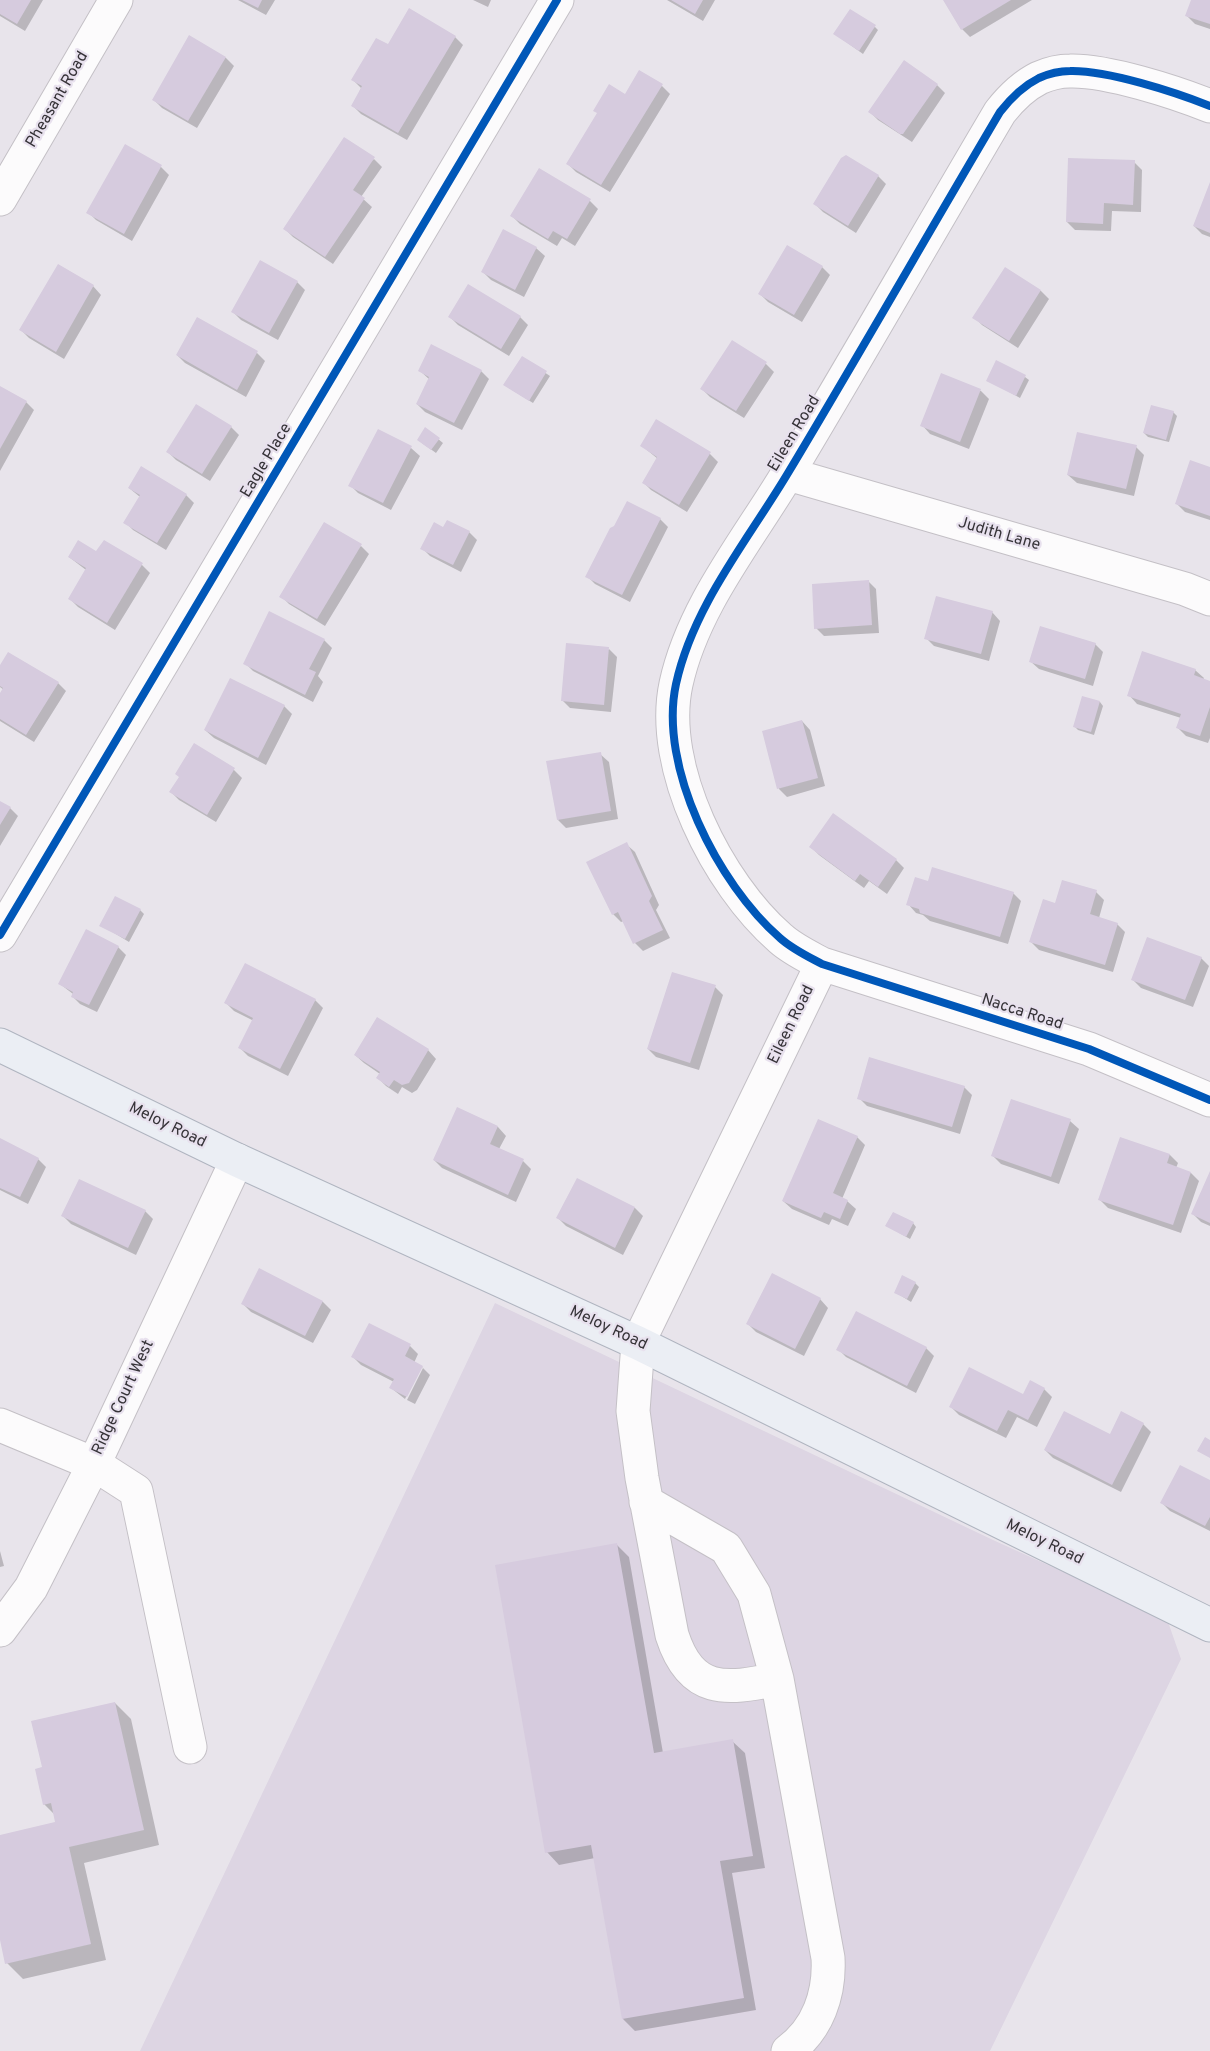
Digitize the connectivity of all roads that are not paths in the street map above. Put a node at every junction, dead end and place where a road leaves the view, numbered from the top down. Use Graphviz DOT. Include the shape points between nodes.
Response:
graph roads {
  1 [pos="116,0"];
  2 [pos="557,0"];
  3 [pos="1210,106"];
  4 [pos="0,199"];
  5 [pos="788,474"];
  6 [pos="1210,599"];
  7 [pos="0,935"];
  8 [pos="822,964"];
  9 [pos="0,1045"];
  10 [pos="1210,1100"];
  11 [pos="237,1160"];
  12 [pos="638,1343"];
  13 [pos="0,1425"];
  14 [pos="94,1464"];
  15 [pos="646,1502"];
  16 [pos="1210,1625"];
  17 [pos="0,1630"];
  18 [pos="777,1679"];
  19 [pos="190,1747"];
  20 [pos="788,2051"];
  1 -- 4 [label="street, Pheasant Road"];
  2 -- 7 [label="street, Eagle Place"];
  3 -- 5 [label="street, Eileen Road" via="1107,75 1070,70 1039,78 1011,99"];
  5 -- 6 [label="street, Judith Lane"];
  5 -- 8 [label="street, Eileen Road" via="714,592 696,628 676,686 675,737 685,792 726,874 780,938"];
  8 -- 10 [label="street, Nacca Road" via="1089,1048"];
  8 -- 12 [label="street, Eileen Road"];
  9 -- 11 [label="main road, Meloy Road"];
  11 -- 12 [label="main road, Meloy Road"];
  11 -- 14 [label="street, Ridge Court West"];
  12 -- 15 [label="street" via="633,1411"];
  12 -- 16 [label="main road, Meloy Road"];
  13 -- 14 [label="street"];
  14 -- 17 [label="street, Ridge Court West" via="31,1587"];
  14 -- 19 [label="street" via="136,1491"];
  15 -- 18 [label="street" via="726,1548 754,1594"];
  15 -- 18 [label="street" via="672,1635 680,1656 699,1677 715,1684 745,1686"];
  18 -- 20 [label="street" via="829,1974 816,2020"];
}
